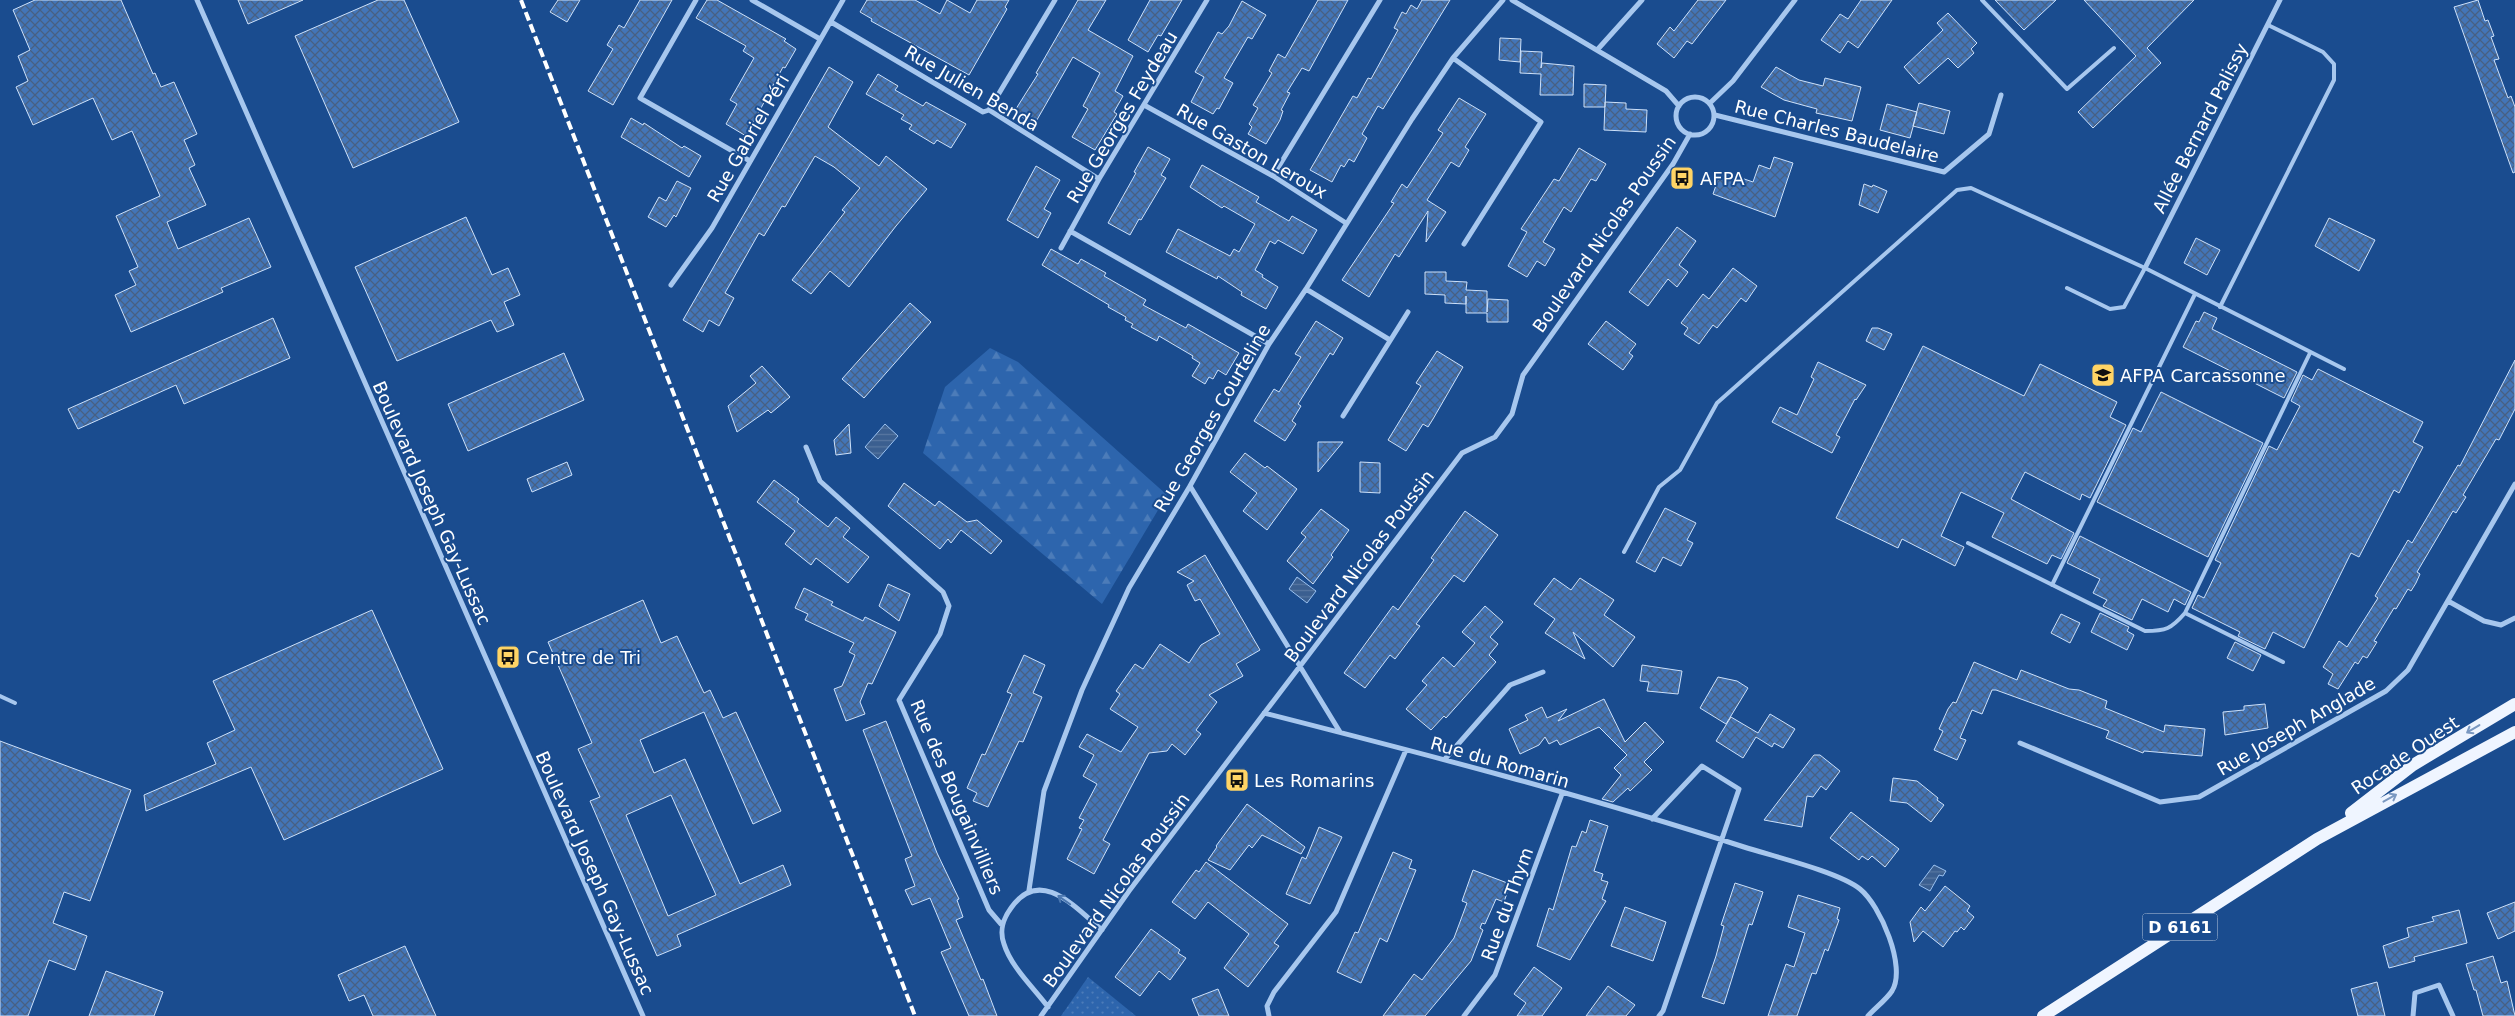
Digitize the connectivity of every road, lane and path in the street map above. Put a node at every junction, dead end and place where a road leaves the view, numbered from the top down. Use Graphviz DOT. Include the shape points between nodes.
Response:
graph roads {
  1 [pos="197,0"];
  2 [pos="696,0"];
  3 [pos="752,0"];
  4 [pos="843,0"];
  5 [pos="1055,0"];
  6 [pos="1208,0"];
  7 [pos="1380,0"];
  8 [pos="1503,0"];
  9 [pos="1512,0"];
  10 [pos="1642,0"];
  11 [pos="1795,0"];
  12 [pos="1982,0"];
  13 [pos="2280,0"];
  14 [pos="831,22"];
  15 [pos="2268,24"];
  16 [pos="820,38"];
  17 [pos="2114,48"];
  18 [pos="1598,49"];
  19 [pos="1453,58"];
  20 [pos="2002,95"];
  21 [pos="1710,103"];
  22 [pos="1144,105"];
  23 [pos="1679,106"];
  24 [pos="989,110"];
  25 [pos="1715,115"];
  26 [pos="1690,134"];
  27 [pos="750,161"];
  28 [pos="1272,176"];
  29 [pos="1099,180"];
  30 [pos="1346,223"];
  31 [pos="1070,232"];
  32 [pos="1464,244"];
  33 [pos="1061,248"];
  34 [pos="2145,268"];
  35 [pos="671,285"];
  36 [pos="2067,288"];
  37 [pos="1306,290"];
  38 [pos="2195,294"];
  39 [pos="2220,306"];
  40 [pos="1408,312"];
  41 [pos="1390,340"];
  42 [pos="1269,344"];
  43 [pos="2310,353"];
  44 [pos="2344,369"];
  45 [pos="1343,416"];
  46 [pos="806,448"];
  47 [pos="2515,484"];
  48 [pos="1190,486"];
  49 [pos="1968,543"];
  50 [pos="1624,552"];
  51 [pos="2052,585"];
  52 [pos="2448,601"];
  53 [pos="2185,613"];
  54 [pos="2515,618"];
  55 [pos="2283,662"];
  56 [pos="1300,666"];
  57 [pos="1543,672"];
  58 [pos="0,696"];
  59 [pos="15,703"];
  60 [pos="2515,704"];
  61 [pos="1264,713"];
  62 [pos="2515,732"];
  63 [pos="1340,733"];
  64 [pos="2020,743"];
  65 [pos="1406,750"];
  66 [pos="1445,759"];
  67 [pos="1562,794"];
  68 [pos="1652,819"];
  69 [pos="2317,839"];
  70 [pos="1722,840"];
  71 [pos="1029,890"];
  72 [pos="1001,924"];
  73 [pos="1102,930"];
  74 [pos="1048,1007"];
  75 [pos="643,1016"];
  76 [pos="1041,1016"];
  77 [pos="1269,1016"];
  78 [pos="1464,1016"];
  79 [pos="1659,1016"];
  80 [pos="1868,1016"];
  81 [pos="2043,1016"];
  82 [pos="2413,1016"];
  83 [pos="2453,1016"];
  1 -- 75 [label="street, Boulevard Joseph Gay-Lussac"];
  2 -- 27 [label="street" via="640,98"];
  3 -- 16 [label="street"];
  4 -- 14 [label="street, Rue Gabriel Péri"];
  5 -- 24 [label="street"];
  6 -- 22 [label="street, Rue Georges Feydeau"];
  7 -- 28 [label="street"];
  8 -- 19 [label="street, Rue Georges Courteline"];
  9 -- 18 [label="street"];
  10 -- 18 [label="street"];
  11 -- 21 [label="street" via="1733,81"];
  12 -- 17 [label="lane" via="2066,89"];
  13 -- 15 [label="street, Allée Bernard Palissy"];
  14 -- 16 [label="street, Rue Gabriel Péri"];
  14 -- 24 [label="street, Rue Julien Benda" via="983,112"];
  15 -- 34 [label="street, Allée Bernard Palissy"];
  15 -- 39 [label="lane" via="2323,52 2334,64 2334,80"];
  16 -- 27 [label="street, Rue Gabriel Péri"];
  18 -- 23 [label="street" via="1666,91"];
  19 -- 30 [label="street, Rue Georges Courteline"];
  19 -- 32 [label="street" via="1541,122"];
  20 -- 25 [label="street, Rue Charles Baudelaire" via="1989,134 1944,172"];
  21 -- 23 [label="street" via="1693,96"];
  21 -- 25 [label="street"];
  22 -- 28 [label="street, Rue Gaston Leroux"];
  22 -- 29 [label="street, Rue Georges Feydeau"];
  23 -- 26 [label="street" via="1677,123"];
  24 -- 29 [label="street, Rue Julien Benda"];
  25 -- 26 [label="street" via="1712,127 1707,131"];
  26 -- 56 [label="street, Boulevard Nicolas Poussin" via="1673,164 1523,375 1512,414 1495,437 1462,453"];
  27 -- 35 [label="street, Rue Gabriel Péri" via="712,228"];
  28 -- 30 [label="street, Rue Gaston Leroux"];
  29 -- 31 [label="street, Rue Georges Feydeau"];
  30 -- 37 [label="street, Rue Georges Courteline"];
  31 -- 33 [label="street, Rue Georges Feydeau"];
  31 -- 42 [label="street"];
  34 -- 36 [label="lane" via="2124,307 2110,309"];
  34 -- 38 [label="lane"];
  34 -- 50 [label="lane" via="1971,188 1958,190 1717,403 1680,470 1659,487"];
  37 -- 41 [label="street"];
  37 -- 42 [label="street, Rue Georges Courteline"];
  38 -- 39 [label="lane"];
  38 -- 51 [label="lane"];
  39 -- 43 [label="lane"];
  40 -- 41 [label="street"];
  41 -- 45 [label="street"];
  42 -- 48 [label="street, Rue Georges Courteline"];
  43 -- 44 [label="lane"];
  43 -- 53 [label="lane"];
  46 -- 72 [label="street, Rue des Bougainvilliers" via="820,481 944,592 949,606 940,634 899,700 989,910"];
  47 -- 52 [label="street, Rue Joseph Anglade"];
  48 -- 56 [label="street"];
  48 -- 71 [label="street, Rue Georges Courteline" via="1128,588 1082,690 1044,791"];
  49 -- 51 [label="lane"];
  51 -- 53 [label="lane" via="2145,631 2173,627"];
  52 -- 54 [label="street" via="2484,621 2502,625"];
  52 -- 64 [label="street, Rue Joseph Anglade" via="2408,670 2386,692 2199,797 2160,802"];
  53 -- 55 [label="lane"];
  56 -- 61 [label="street, Boulevard Nicolas Poussin"];
  56 -- 63 [label="street"];
  57 -- 66 [label="street" via="1510,685"];
  58 -- 59 [label="lane"];
  60 -- 69 [label="main road, Rocade Ouest, one-way" via="2413,765"];
  61 -- 63 [label="street, Rue du Romarin"];
  61 -- 73 [label="street, Boulevard Nicolas Poussin"];
  69 -- 62 [label="main road, Rocade Ouest / D 6161, one-way"];
  63 -- 65 [label="street, Rue du Romarin"];
  65 -- 66 [label="street, Rue du Romarin"];
  65 -- 77 [label="street" via="1336,912 1274,992 1268,1006"];
  66 -- 67 [label="street, Rue du Romarin"];
  67 -- 68 [label="street, Rue du Romarin"];
  67 -- 78 [label="street, Rue du Thym" via="1495,975"];
  68 -- 70 [label="street, Rue du Romarin"];
  68 -- 70 [label="street" via="1702,766 1739,789"];
  69 -- 81 [label="main road, Rocade Ouest / D 6161"];
  70 -- 79 [label="street"];
  70 -- 80 [label="street, Rue du Romarin" via="1841,879 1860,889 1876,907 1890,940 1897,973 1892,991"];
  71 -- 72 [label="street" via="1019,898"];
  73 -- 71 [label="street, one-way" via="1062,897 1046,890"];
  72 -- 74 [label="street" via="1004,943 1012,960"];
  73 -- 74 [label="street, Boulevard Nicolas Poussin"];
  74 -- 76 [label="street, Boulevard Nicolas Poussin"];
  82 -- 83 [label="street" via="2415,993 2439,986"];
}
